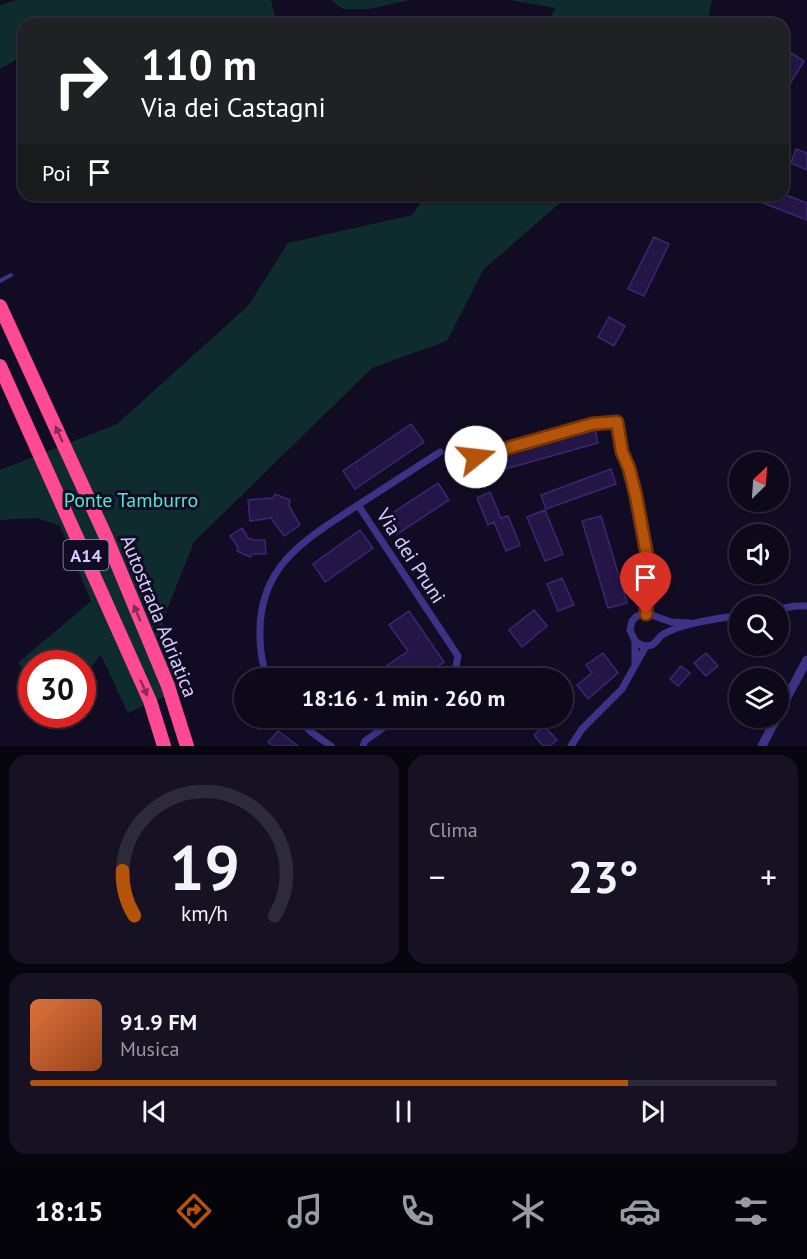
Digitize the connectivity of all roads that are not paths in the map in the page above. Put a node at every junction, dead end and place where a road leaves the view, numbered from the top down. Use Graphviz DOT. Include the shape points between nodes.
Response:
graph roads {
  1 [pos="11,276"];
  2 [pos="0,280"];
  3 [pos="0,306"];
  4 [pos="0,366"];
  5 [pos="440,452"];
  6 [pos="476,457"];
  7 [pos="358,505"];
  8 [pos="807,600"];
  9 [pos="796,606"];
  10 [pos="807,606"];
  11 [pos="789,607"];
  12 [pos="646,614"];
  13 [pos="729,617"];
  14 [pos="657,618"];
  15 [pos="693,624"];
  16 [pos="661,636"];
  17 [pos="635,641"];
  18 [pos="646,646"];
  19 [pos="807,660"];
  20 [pos="635,663"];
  21 [pos="265,668"];
  22 [pos="456,668"];
  23 [pos="789,695"];
  24 [pos="307,728"];
  25 [pos="383,728"];
  26 [pos="772,728"];
  27 [pos="164,746"];
  28 [pos="187,746"];
  29 [pos="331,746"];
  30 [pos="363,746"];
  31 [pos="571,746"];
  32 [pos="762,746"];
  1 -- 2 [label="lane"];
  28 -- 3 [label="highway, Autostrada Adriatica / A14, one-way" via="168,686 106,537"];
  4 -- 27 [label="highway, Autostrada Adriatica / A14, one-way" via="150,701"];
  5 -- 7 [label="street, Via dei Pruni"];
  6 -- 12 [label="street" via="592,424 617,422 648,561"];
  7 -- 21 [label="street" via="295,549 273,576 263,601 260,624"];
  7 -- 22 [label="street, Via dei Pruni" via="458,656"];
  8 -- 9 [label="street"];
  9 -- 10 [label="street"];
  9 -- 11 [label="street"];
  12 -- 14 [label="street"];
  12 -- 17 [label="street" via="637,616 631,624 630,633"];
  13 -- 15 [label="street"];
  14 -- 15 [label="street"];
  14 -- 16 [label="street" via="662,626"];
  15 -- 16 [label="street"];
  16 -- 18 [label="street"];
  17 -- 18 [label="street"];
  17 -- 20 [label="street"];
  18 -- 20 [label="street"];
  19 -- 23 [label="street"];
  20 -- 31 [label="street" via="622,689 582,729"];
  24 -- 29 [label="street"];
  25 -- 30 [label="street"];
  26 -- 32 [label="street"];
}
